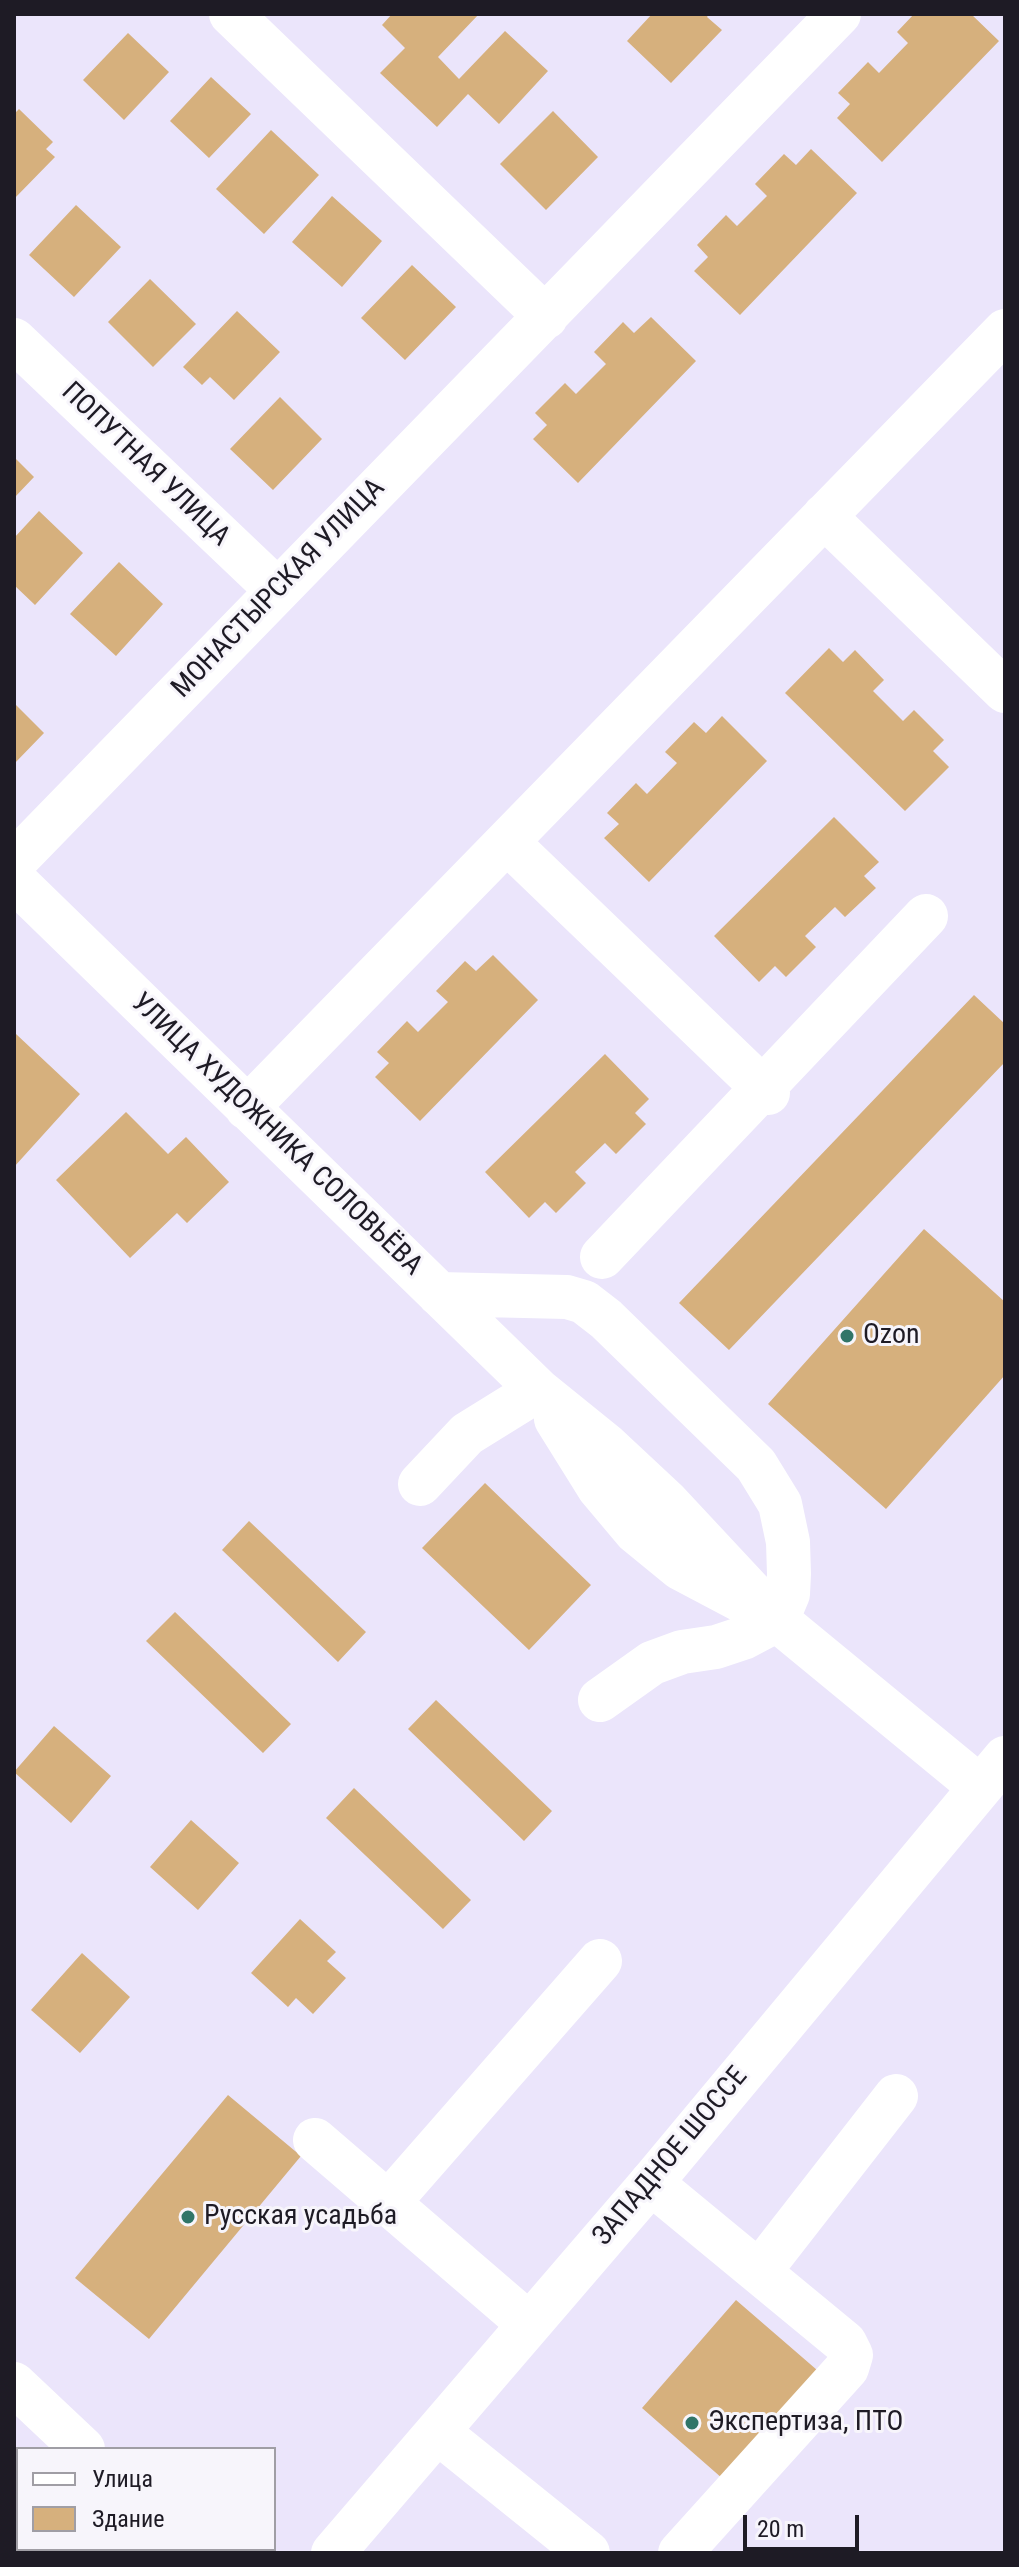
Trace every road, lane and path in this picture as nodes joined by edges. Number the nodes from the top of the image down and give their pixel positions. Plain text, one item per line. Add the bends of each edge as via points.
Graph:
1 (231, 14) edge
2 (821, 20) edge
3 (546, 317) junction
4 (1005, 331) edge
5 (14, 340) edge
6 (824, 516) junction
7 (277, 590) junction
8 (1005, 691) edge
9 (507, 842) junction
10 (14, 862) edge
11 (14, 880) edge
12 (926, 916) dead end
13 (766, 1090) junction
14 (247, 1108) junction
15 (602, 1257) dead end
16 (439, 1294) junction
17 (538, 1390) junction
18 (420, 1484) dead end
19 (777, 1620) junction
20 (600, 1700) dead end
21 (993, 1772) edge
22 (600, 1961) dead end
23 (896, 2096) dead end
24 (315, 2140) dead end
25 (651, 2183) junction
26 (388, 2203) junction
27 (759, 2272) junction
28 (529, 2324) junction
29 (14, 2384) edge
30 (439, 2433) junction
31 (81, 2447) edge
32 (333, 2553) edge
33 (588, 2553) edge
34 (680, 2553) edge

1 - 3 street
2 - 3 street, МОНАСТЫРСКАЯ УЛИЦА
3 - 7 street, МОНАСТЫРСКАЯ УЛИЦА
4 - 6 street
5 - 7 street, ПОПУТНАЯ УЛИЦА
6 - 8 street
6 - 9 street
7 - 10 street, МОНАСТЫРСКАЯ УЛИЦА
9 - 13 street
9 - 14 street
11 - 14 street, УЛИЦА ХУДОЖНИКА СОЛОВЬЁВА
12 - 13 street
13 - 15 street
14 - 16 street, УЛИЦА ХУДОЖНИКА СОЛОВЬЁВА
16 - 17 street, УЛИЦА ХУДОЖНИКА СОЛОВЬЁВА
16 - 19 street via 567,1297 584,1302 616,1329 756,1465 780,1504 789,1574 788,1594
17 - 18 street via 467,1434
17 - 19 street, УЛИЦА ХУДОЖНИКА СОЛОВЬЁВА via 599,1488 636,1532 680,1568
19 - 20 street via 743,1638 652,1663
19 - 21 street, УЛИЦА ХУДОЖНИКА СОЛОВЬЁВА
21 - 25 street, ЗАПАДНОЕ ШОССЕ
22 - 26 street
23 - 27 street
24 - 26 street
25 - 27 street
25 - 28 street, ЗАПАДНОЕ ШОССЕ
26 - 28 street
27 - 34 street via 845,2343 850,2362
28 - 30 street, ЗАПАДНОЕ ШОССЕ
29 - 31 street
30 - 32 street, ЗАПАДНОЕ ШОССЕ
30 - 33 street

